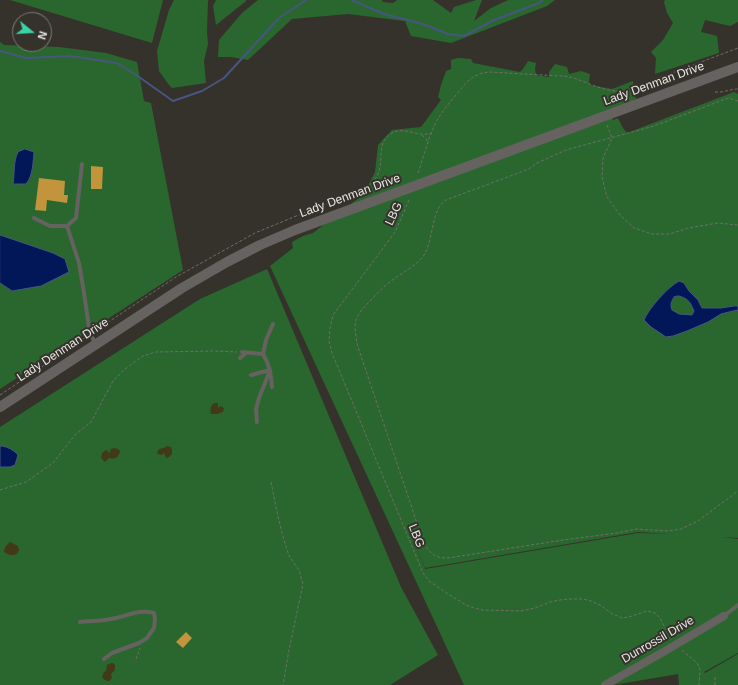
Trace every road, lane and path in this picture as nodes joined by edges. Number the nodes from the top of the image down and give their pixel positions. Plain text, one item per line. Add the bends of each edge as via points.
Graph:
1 (738, 48) edge
2 (738, 67) edge
3 (738, 89) edge
4 (715, 92) dead end
5 (738, 101) edge
6 (604, 117) junction
7 (421, 135) dead end
8 (612, 138) junction
9 (428, 144) junction
10 (82, 164) dead end
11 (418, 173) dead end
12 (409, 200) dead end
13 (34, 218) dead end
14 (738, 225) edge
15 (67, 226) junction
16 (273, 324) dead end
17 (96, 344) junction
18 (244, 352) junction
19 (263, 354) junction
20 (240, 358) dead end
21 (270, 370) junction
22 (251, 375) dead end
23 (272, 387) dead end
24 (0, 407) edge
25 (257, 422) dead end
26 (271, 482) dead end
27 (0, 490) edge
28 (738, 491) edge
29 (738, 606) edge
30 (724, 616) joint
31 (80, 622) dead end
32 (679, 642) junction
33 (139, 643) junction
34 (104, 659) dead end
35 (136, 659) dead end
36 (715, 676) dead end
37 (283, 685) edge
38 (605, 685) edge
39 (699, 685) edge
40 (714, 685) edge

1 - 9 path via 619,92 561,76 489,72 479,74 470,78 443,112
2 - 6 street, Lady Denman Drive
3 - 4 path
5 - 8 path via 729,98 654,126
6 - 8 path
6 - 17 street, Lady Denman Drive via 260,245 226,262
7 - 9 path
8 - 14 path via 603,158 602,177 607,196 620,215 634,228 652,234 670,234 718,223
8 - 28 path via 566,150 529,169 446,200 437,210 426,252 422,258 386,285 361,311 356,320 357,344 423,541 435,556 448,558 636,529 681,529 698,521
9 - 11 path
10 - 15 lane via 76,218
12 - 32 path, LBG via 395,232 333,315 329,341 423,573 429,581 448,594 466,605 482,610 528,610 550,602 583,599 600,605 622,618 647,611 655,613 666,630
13 - 15 lane via 50,226
15 - 17 lane via 78,262 90,334
16 - 19 lane
17 - 24 street, Lady Denman Drive
18 - 19 lane
18 - 20 lane
18 - 27 path via 156,352 143,356 113,381 91,422 76,434 53,463 26,482
19 - 21 lane
21 - 22 lane
21 - 23 lane
21 - 25 lane via 256,409
26 - 37 path via 283,537 303,584
29 - 30 lane, Dunrossil Drive
30 - 32 street, Dunrossil Drive
31 - 33 lane via 109,620 137,612 154,613 154,628 147,638
32 - 38 street, Dunrossil Drive
32 - 39 path, LBG via 682,650 698,664
33 - 34 lane via 112,653
33 - 35 path via 140,649
36 - 40 path

